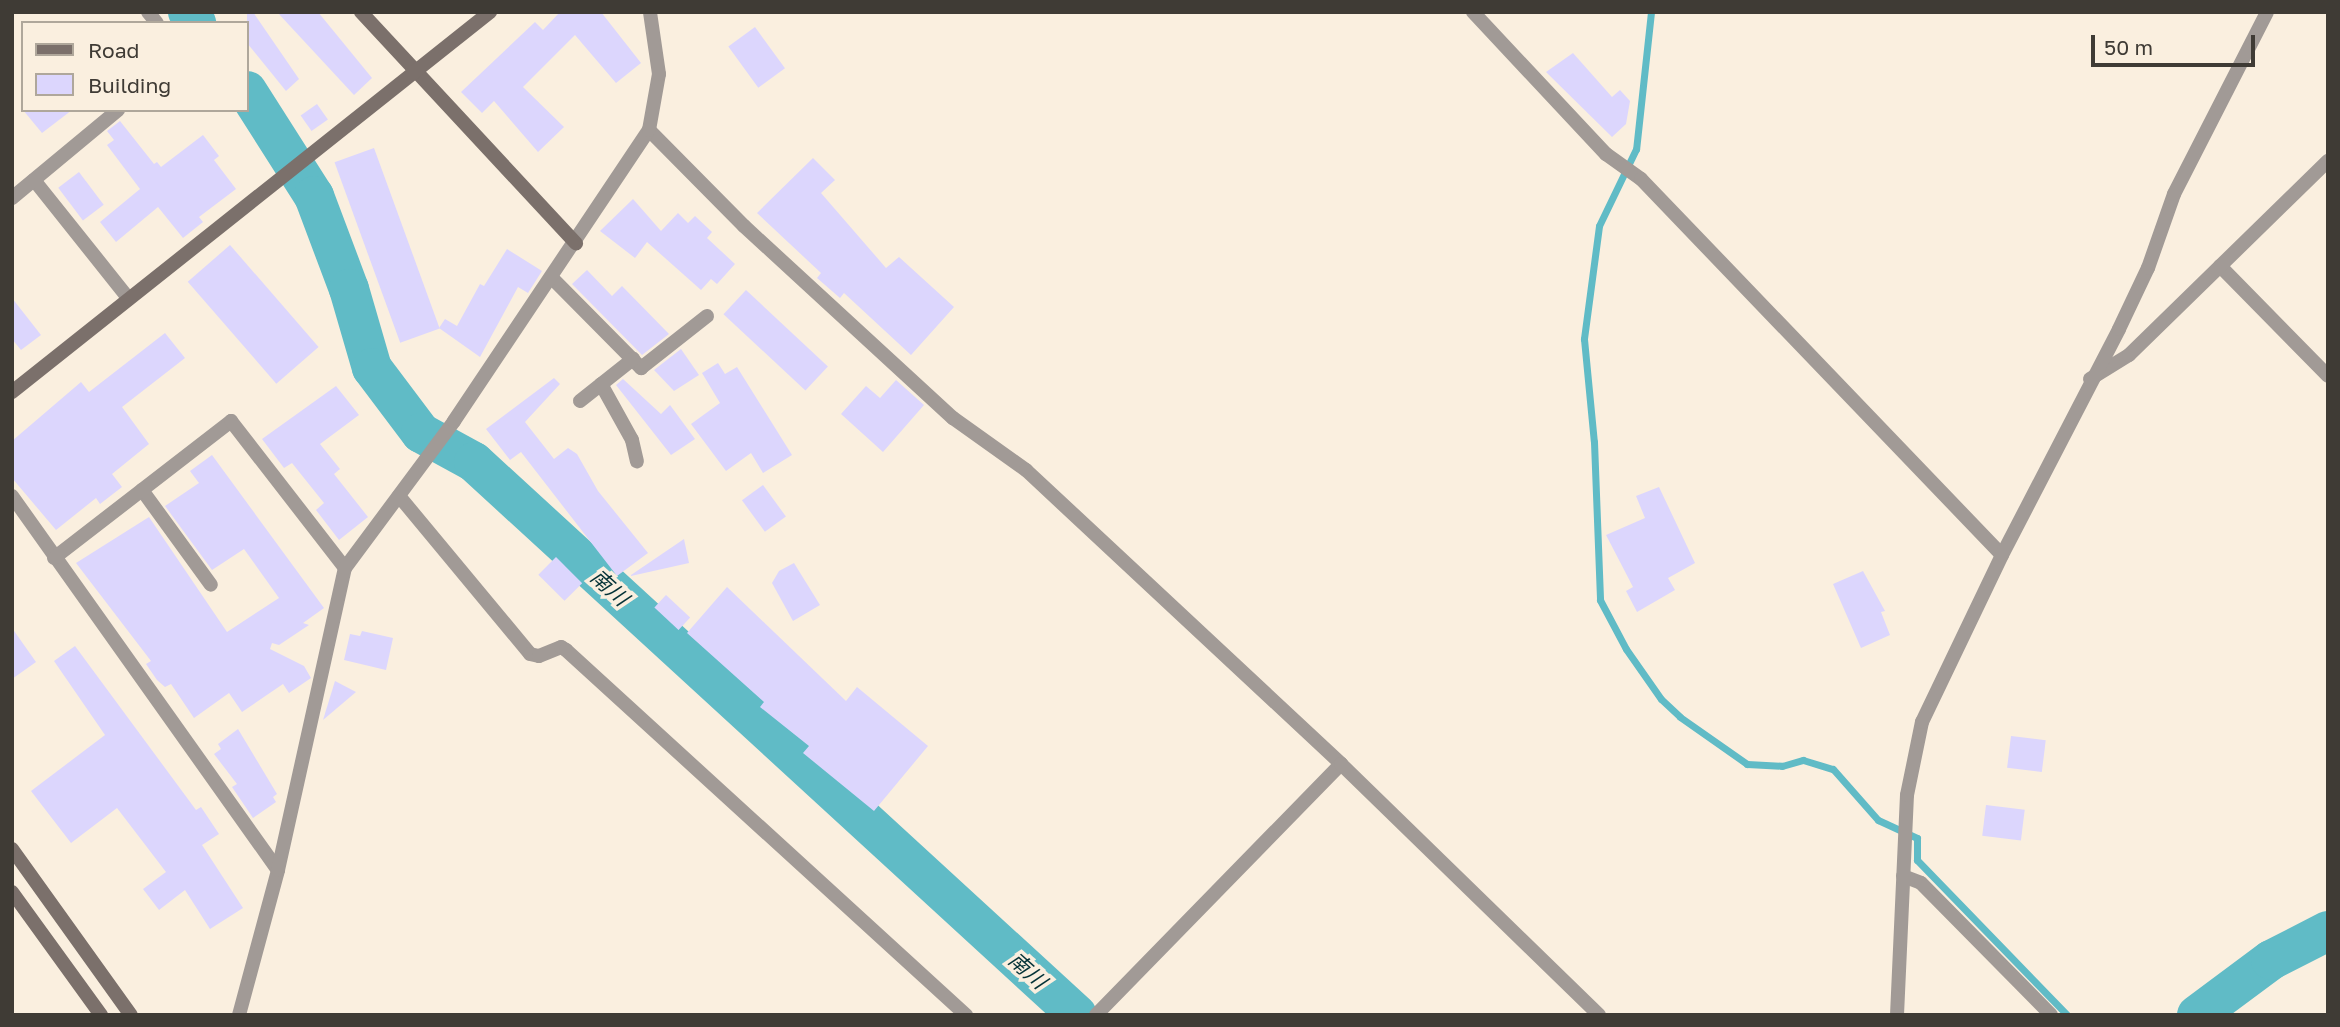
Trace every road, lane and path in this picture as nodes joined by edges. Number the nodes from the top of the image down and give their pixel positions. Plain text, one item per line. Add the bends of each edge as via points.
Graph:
1 (361, 12) edge
2 (490, 12) edge
3 (650, 12) edge
4 (1473, 12) edge
5 (2267, 12) edge
6 (416, 71) junction
7 (116, 112) edge
8 (649, 130) junction
9 (2328, 161) edge
10 (34, 180) junction
11 (12, 198) edge
12 (576, 243) junction
13 (2220, 266) junction
14 (552, 278) junction
15 (129, 299) junction
16 (708, 316) dead end
17 (633, 359) junction
18 (2328, 376) edge
19 (2090, 379) junction
20 (601, 384) junction
21 (12, 392) edge
22 (580, 401) dead end
23 (637, 461) dead end
24 (142, 490) junction
25 (12, 496) edge
26 (399, 496) junction
27 (2001, 555) junction
28 (54, 558) junction
29 (345, 568) junction
30 (211, 585) dead end
31 (1341, 764) junction
32 (12, 849) edge
33 (278, 870) junction
34 (1903, 876) junction
35 (12, 892) edge
36 (101, 1015) edge
37 (131, 1015) edge
38 (239, 1015) edge
39 (966, 1015) edge
40 (1096, 1015) edge
41 (1599, 1015) edge
42 (1897, 1015) edge
43 (2051, 1015) edge

1 - 6 street
2 - 6 street
3 - 8 street via 659,75
4 - 27 street via 1606,154 1641,180
5 - 19 street via 2174,194 2148,268
6 - 12 street
6 - 15 street
7 - 10 street
8 - 12 street
8 - 31 street via 744,226 953,418 1026,470
9 - 13 street
10 - 11 street
10 - 15 street
12 - 14 street
13 - 18 street
13 - 19 street via 2129,355
14 - 17 street
14 - 26 street
15 - 21 street
16 - 17 street via 641,368
17 - 20 street
19 - 27 street
20 - 22 street
20 - 23 street via 632,440
24 - 28 street
24 - 29 street via 231,421
24 - 30 street
25 - 28 street
26 - 29 street
26 - 39 street via 530,654 566,650
27 - 34 street via 1922,722 1908,785
28 - 33 street
29 - 33 street
31 - 40 street
31 - 41 street
32 - 37 street
33 - 38 street
34 - 42 street
34 - 43 street via 1921,883
35 - 36 street

